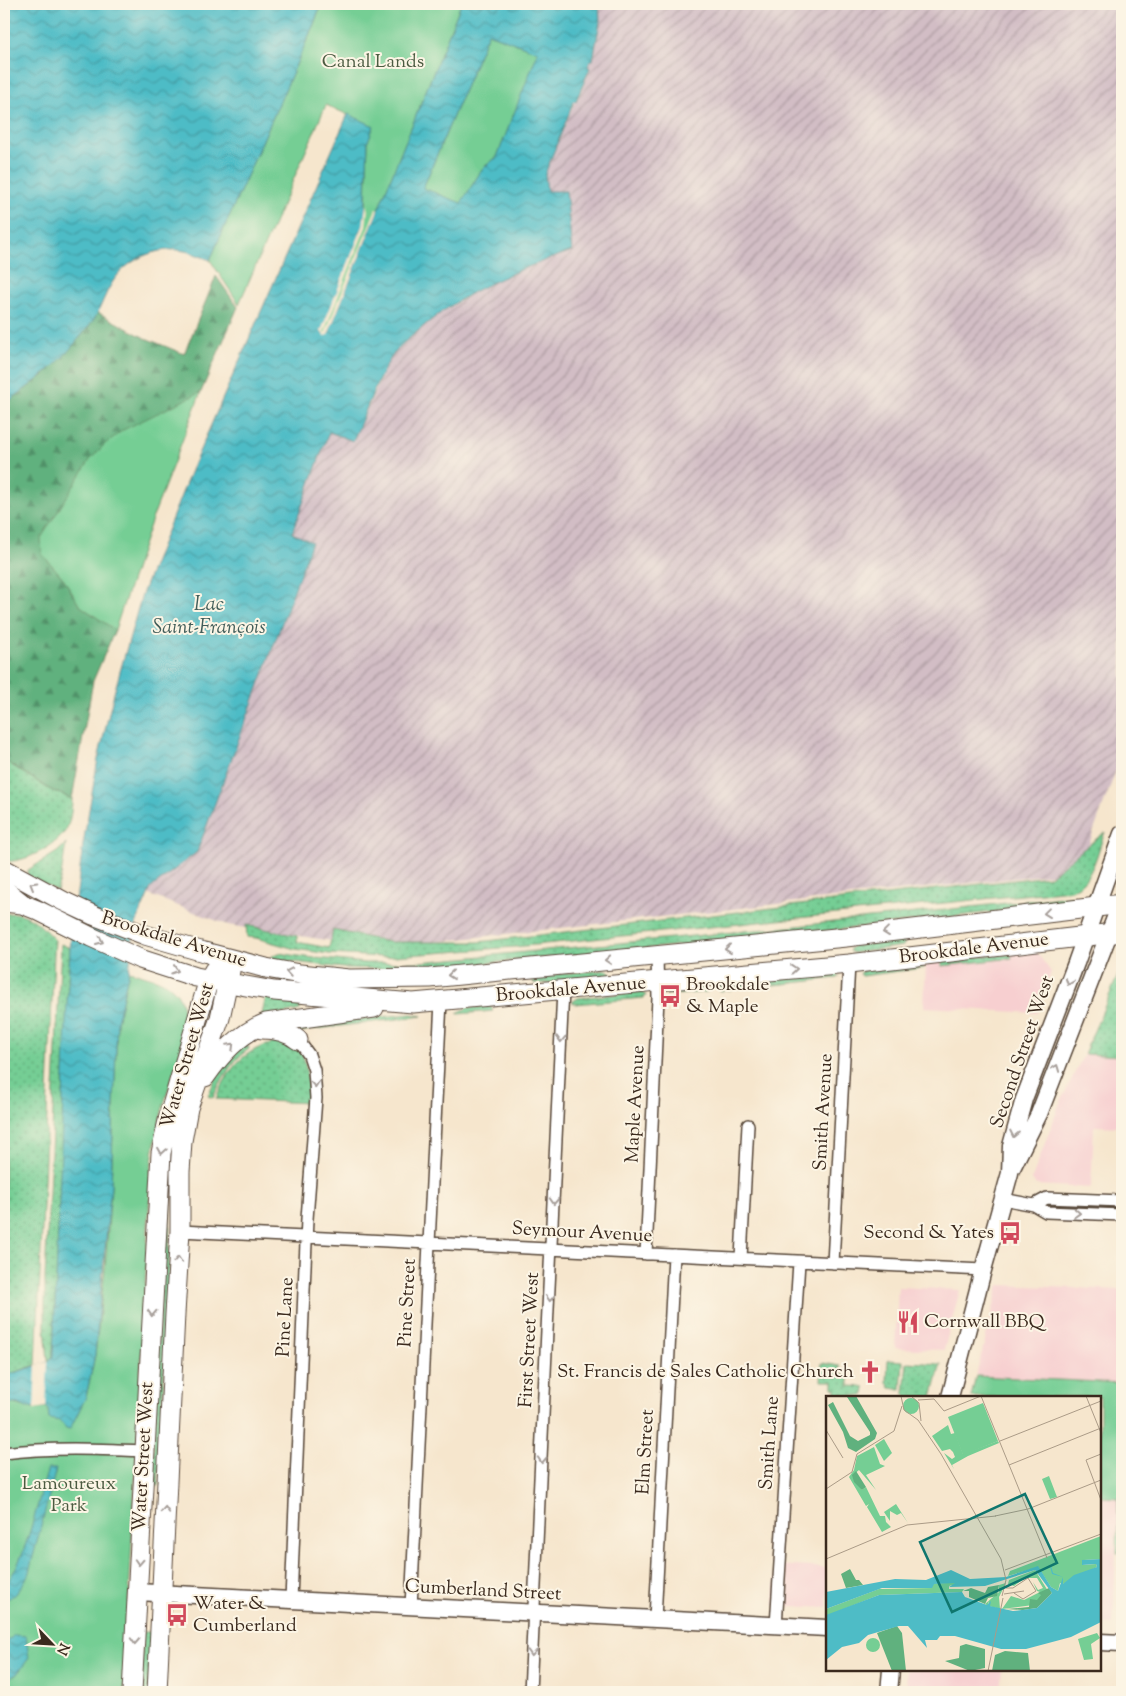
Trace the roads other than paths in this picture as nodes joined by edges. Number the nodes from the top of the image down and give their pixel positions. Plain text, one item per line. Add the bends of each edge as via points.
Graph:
1 (1122, 834) edge
2 (4, 869) edge
3 (4, 884) edge
4 (4, 902) edge
5 (1122, 903) edge
6 (1096, 907) junction
7 (37, 910) junction
8 (1116, 933) edge
9 (1086, 936) junction
10 (657, 956) junction
11 (227, 959) junction
12 (849, 964) junction
13 (209, 979) junction
14 (658, 982) junction
15 (228, 983) junction
16 (563, 990) junction
17 (440, 1001) junction
18 (412, 1003) junction
19 (253, 1029) junction
20 (298, 1040) joint
21 (191, 1099) junction
22 (748, 1125) dead end
23 (1010, 1173) junction
24 (1002, 1199) junction
25 (1122, 1201) edge
26 (1034, 1205) junction
27 (1121, 1215) edge
28 (180, 1231) junction
29 (307, 1238) junction
30 (428, 1243) junction
31 (552, 1249) junction
32 (646, 1254) junction
33 (674, 1256) junction
34 (741, 1258) junction
35 (798, 1262) junction
36 (833, 1263) junction
37 (983, 1270) junction
38 (950, 1396) edge
39 (144, 1451) junction
40 (4, 1452) edge
41 (137, 1592) junction
42 (162, 1593) junction
43 (290, 1600) junction
44 (410, 1607) junction
45 (534, 1614) junction
46 (654, 1620) junction
47 (776, 1626) junction
48 (826, 1628) edge
49 (1101, 1642) edge
50 (1122, 1643) edge
51 (891, 1671) edge
52 (132, 1692) edge
53 (157, 1692) edge
54 (530, 1692) edge
55 (889, 1692) edge

1 - 6 main road, Second Street West
11 -> 2 main road, Brookdale Avenue via 145,935 93,915
3 - 7 street
4 - 7 main road, Brookdale Avenue
5 - 6 main road, Brookdale Avenue
5 - 8 main road, Second Street West
6 - 9 main road, Second Street West
6 -> 10 main road, Brookdale Avenue
7 -> 13 main road, Brookdale Avenue via 140,959
8 - 9 main road, Brookdale Avenue
23 -> 8 main road, Second Street West via 1039,1114
9 - 12 main road, Brookdale Avenue
9 -> 23 main road, Second Street West via 1024,1099 1013,1138
10 -> 11 main road, Brookdale Avenue via 430,978 378,979 300,974
10 - 14 street, Maple Avenue
11 - 13 main road, Water Street West via 217,966
11 - 15 main road, Water Street West via 230,968
14 -> 12 main road, Brookdale Avenue
12 - 36 street, Smith Avenue
13 - 15 main road, Brookdale Avenue
13 -> 39 main road, Water Street West via 160,1153
14 - 16 main road, Brookdale Avenue
14 - 32 street, Maple Avenue
15 - 18 main road, Brookdale Avenue via 274,991
15 - 21 main road, Water Street West via 220,1018
16 - 17 main road, Brookdale Avenue
16 -> 31 street, First Street West
17 - 18 main road, Brookdale Avenue
17 - 30 street, Pine Street
18 - 19 main road via 280,1020
19 - 20 main road via 280,1031
21 -> 19 main road via 215,1062
20 -> 29 street, Pine Lane via 309,1055 314,1070 316,1098
21 - 28 main road, Water Street West via 182,1141
22 - 34 street
23 - 24 main road, Second Street West
24 - 26 street
24 - 37 main road, Second Street West
25 - 26 street via 1047,1198
25 - 27 street
26 -> 27 street via 1046,1212
28 - 29 street, Seymour Avenue
42 -> 28 main road, Water Street West
29 - 30 street, Seymour Avenue
29 - 43 street, Pine Lane
30 - 31 street, Seymour Avenue
30 - 44 street, Pine Street
31 - 32 street, Seymour Avenue
31 -> 45 street, First Street West
32 - 33 street, Seymour Avenue
33 - 34 street, Seymour Avenue
33 - 46 street, Elm Street
34 - 35 street, Seymour Avenue
35 - 36 street, Seymour Avenue
35 - 47 street, Smith Lane
36 - 37 street, Seymour Avenue
37 - 38 main road, Second Street West
39 - 40 street
39 -> 41 main road, Water Street West
41 - 42 main road, Cumberland Street
41 -> 52 main road, Water Street West
42 - 43 main road, Cumberland Street
42 - 53 main road, Water Street West
43 - 44 main road, Cumberland Street
44 - 45 main road, Cumberland Street
45 - 46 main road, Cumberland Street
45 -> 54 street, First Street West
46 - 47 main road, Cumberland Street
47 - 48 main road, Cumberland Street
49 - 50 main road
51 - 55 main road

